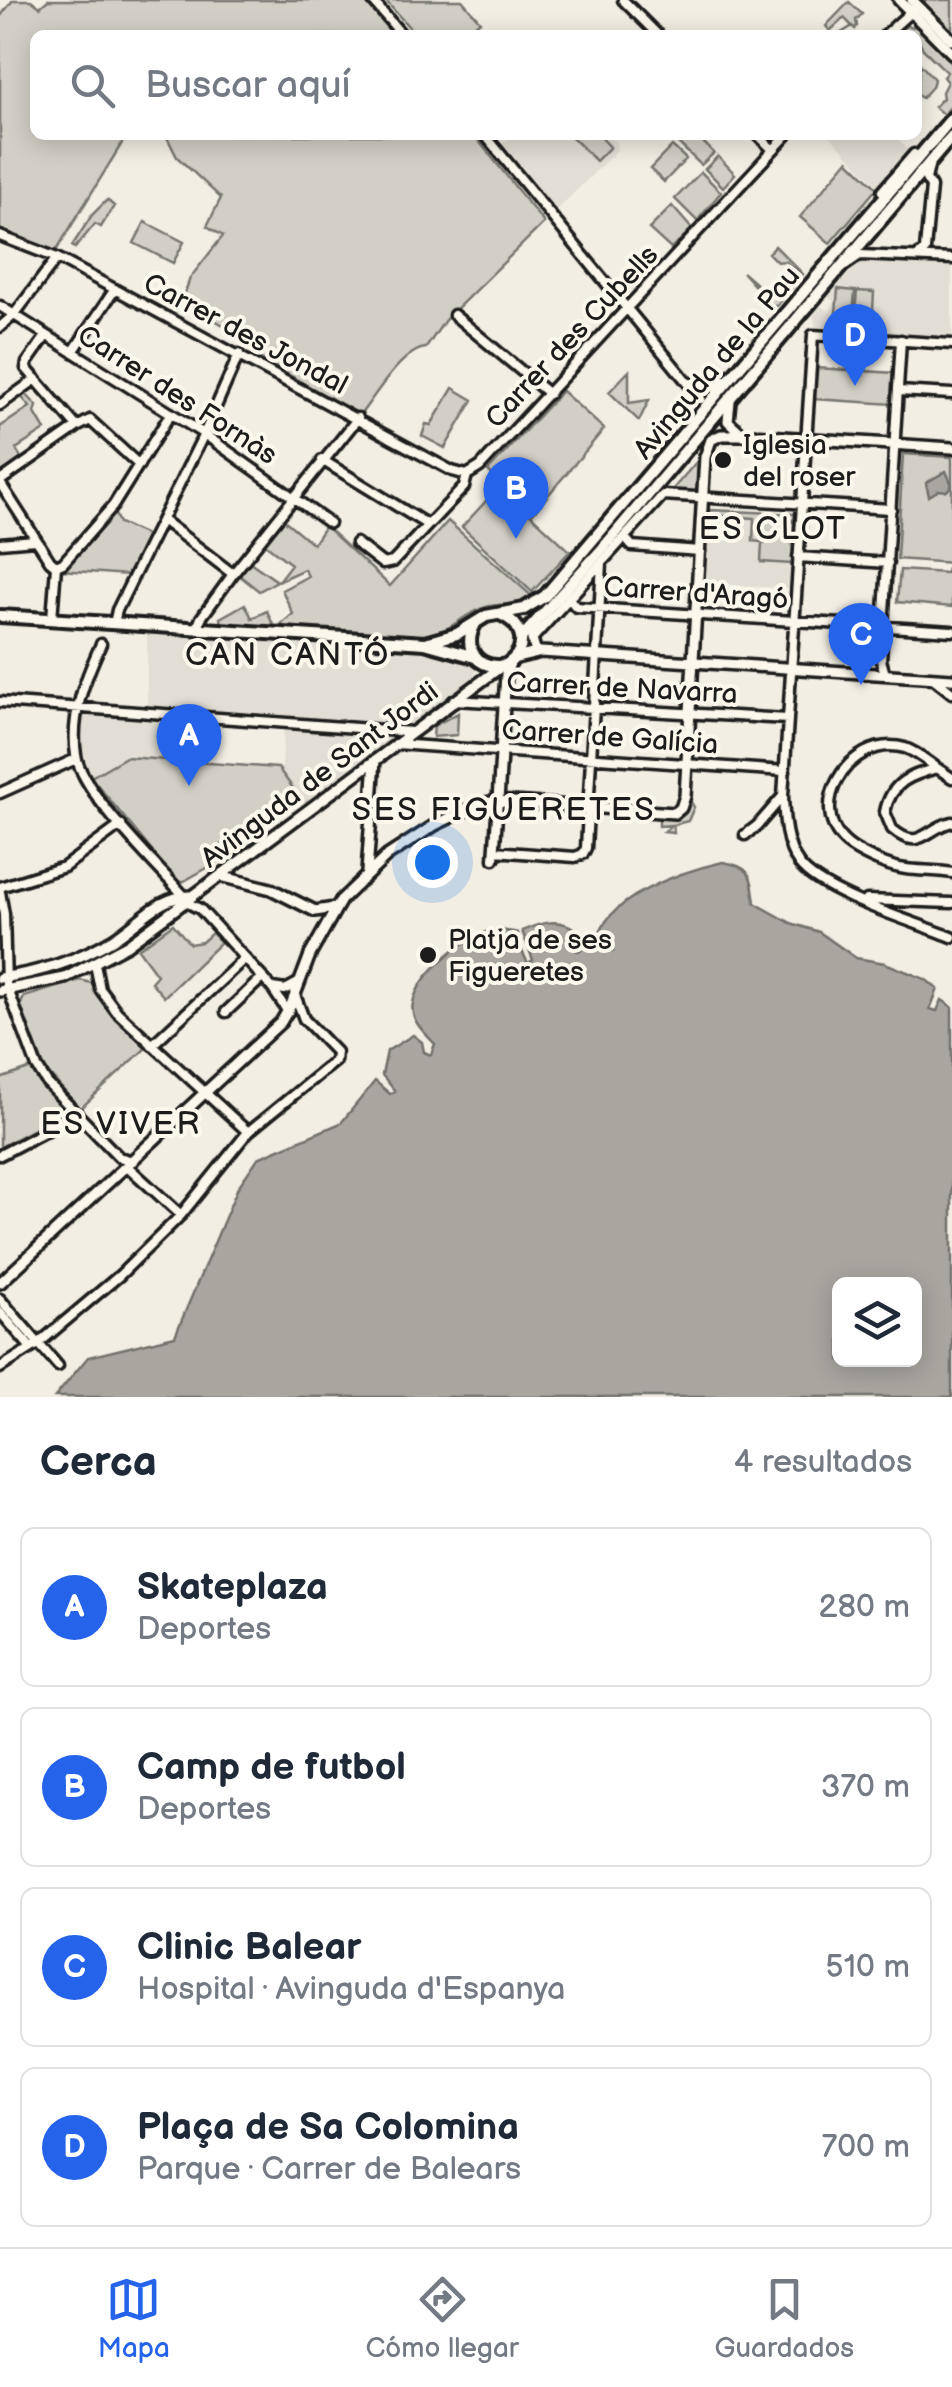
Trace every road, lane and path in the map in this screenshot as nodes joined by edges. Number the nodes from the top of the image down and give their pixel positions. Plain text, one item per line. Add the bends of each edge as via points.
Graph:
1 (372, 0) edge
2 (623, 0) edge
3 (899, 0) edge
4 (914, 6) edge
5 (398, 30) edge
6 (653, 30) edge
7 (890, 30) edge
8 (952, 40) edge
9 (952, 54) edge
10 (952, 118) edge
11 (952, 136) edge
12 (489, 140) edge
13 (763, 140) edge
14 (782, 140) edge
15 (773, 150) junction
16 (914, 154) dead end
17 (930, 161) junction
18 (882, 191) dead end
19 (0, 236) edge
20 (922, 253) junction
21 (57, 258) junction
22 (952, 259) edge
23 (840, 268) junction
24 (115, 289) junction
25 (0, 306) edge
26 (628, 308) junction
27 (14, 315) junction
28 (454, 315) dead end
29 (779, 323) junction
30 (0, 327) edge
31 (46, 336) junction
32 (901, 340) junction
33 (952, 344) edge
34 (73, 352) junction
35 (240, 354) junction
36 (36, 379) junction
37 (688, 381) junction
38 (898, 391) junction
39 (549, 394) junction
40 (952, 394) edge
41 (732, 395) junction
42 (702, 399) dead end
43 (0, 405) edge
44 (171, 413) junction
45 (358, 418) junction
46 (77, 427) junction
47 (204, 434) junction
48 (744, 434) junction
49 (805, 438) junction
50 (895, 444) junction
51 (952, 448) edge
52 (322, 460) junction
53 (138, 465) junction
54 (467, 475) junction
55 (0, 482) edge
56 (294, 496) junction
57 (703, 498) junction
58 (801, 504) junction
59 (891, 509) junction
60 (162, 520) junction
61 (329, 524) dead end
62 (428, 525) junction
63 (624, 538) junction
64 (36, 540) junction
65 (0, 543) edge
66 (356, 544) dead end
67 (700, 551) junction
68 (798, 557) junction
69 (602, 562) junction
70 (888, 563) junction
71 (56, 566) junction
72 (233, 574) junction
73 (566, 595) junction
74 (529, 606) junction
75 (600, 608) junction
76 (1, 614) edge
77 (499, 614) junction
78 (696, 616) junction
79 (52, 619) junction
80 (794, 622) junction
81 (475, 623) junction
82 (114, 624) junction
83 (884, 626) junction
84 (196, 628) junction
85 (952, 631) edge
86 (450, 637) junction
87 (425, 643) junction
88 (530, 643) junction
89 (101, 644) dead end
90 (597, 656) junction
91 (476, 658) junction
92 (509, 662) junction
93 (694, 662) junction
94 (791, 668) junction
95 (885, 674) junction
96 (933, 678) junction
97 (952, 679) edge
98 (471, 687) junction
99 (952, 693) edge
100 (454, 700) junction
101 (0, 702) edge
102 (504, 702) junction
103 (594, 707) junction
104 (78, 708) junction
105 (691, 713) junction
106 (788, 719) junction
107 (423, 724) junction
108 (412, 732) junction
109 (396, 744) junction
110 (432, 747) junction
111 (500, 751) junction
112 (591, 758) junction
113 (76, 759) junction
114 (375, 760) junction
115 (687, 764) junction
116 (938, 768) junction
117 (785, 770) junction
118 (359, 772) junction
119 (952, 778) edge
120 (373, 782) junction
121 (0, 792) edge
122 (783, 796) junction
123 (498, 801) junction
124 (588, 808) junction
125 (952, 822) edge
126 (120, 825) junction
127 (744, 835) dead end
128 (370, 849) junction
129 (386, 856) junction
130 (242, 860) junction
131 (367, 872) junction
132 (952, 873) edge
133 (220, 876) junction
134 (245, 880) junction
135 (0, 889) edge
136 (189, 898) junction
137 (862, 901) junction
138 (952, 903) edge
139 (336, 908) junction
140 (200, 909) junction
141 (310, 909) junction
142 (322, 933) junction
143 (952, 937) edge
144 (244, 958) junction
145 (95, 964) junction
146 (3, 978) edge
147 (262, 978) junction
148 (272, 988) junction
149 (297, 989) junction
150 (4, 991) edge
151 (226, 1012) dead end
152 (286, 1015) junction
153 (304, 1019) junction
154 (152, 1045) junction
155 (206, 1093) junction
156 (78, 1114) junction
157 (248, 1132) junction
158 (0, 1155) edge
159 (119, 1157) junction
160 (127, 1167) junction
161 (181, 1215) junction
162 (0, 1283) edge
163 (0, 1299) edge
164 (0, 1312) edge
165 (35, 1346) junction
166 (58, 1366) dead end
167 (0, 1368) edge

1 - 5 street
2 - 6 street
3 - 4 street
4 - 7 street
4 - 8 street
4 - 9 street
10 - 29 main road, Avinguda de la Pau
11 - 17 main road, Avinguda de la Pau
12 - 26 street
13 - 15 street
14 - 15 street, Carrer des Cubells
15 - 26 street, Carrer des Cubells
16 - 18 street
17 - 20 street
17 - 23 main road, Avinguda de la Pau
19 - 21 street, Carrer des Jondal
20 - 22 street
20 - 23 street via 860,255
21 - 24 street, Carrer des Jondal
21 - 27 street
23 - 41 main road, Avinguda de la Pau
24 - 34 street
24 - 35 street, Carrer des Jondal
25 - 27 street, Carrer des Fornàs
26 - 37 street
26 - 39 street, Carrer des Cubells
27 - 30 street
27 - 31 street, Carrer des Fornàs
28 - 39 street
29 - 37 street via 720,384
29 - 74 main road, Avinguda de la Pau via 553,588
31 - 34 street, Carrer des Fornàs
31 - 36 street via 26,363
32 - 33 street
32 - 38 street
32 - 49 street via 812,335
34 - 44 street, Carrer des Fornàs
35 - 45 street, Carrer des Jondal
35 - 47 street
36 - 43 street
36 - 46 street
37 - 42 street
38 - 40 street
38 - 50 street
39 - 54 street, Carrer des Cubells
41 - 48 street via 728,420
41 - 73 main road, Avinguda de la Pau
44 - 47 street, Carrer des Fornàs
44 - 53 street
45 - 52 street
45 - 54 street, Carrer des Jondal
46 - 53 street via 90,420
46 - 55 street
47 - 56 street, Carrer des Fornàs
47 - 60 street
48 - 49 street
48 - 57 street via 721,436 706,448
49 - 50 street
49 - 58 street
50 - 51 street
50 - 59 street
52 - 56 street
52 - 62 street
53 - 71 street via 113,506
54 - 62 street, Carrer des Cubells via 464,487
55 - 64 street
56 - 61 street, Carrer des Fornàs
56 - 72 street
57 - 58 street
57 - 63 street, Avinguda de la Pau via 663,495
57 - 67 street
58 - 59 street
58 - 68 street
59 - 70 street
60 - 72 street
60 - 82 street
62 - 66 street, Carrer des Cubells via 389,565
63 - 67 street via 632,546
63 - 69 street, Avinguda de la Pau
64 - 65 street
64 - 71 street
67 - 78 street
68 - 70 street
68 - 80 street
69 - 73 street, Avinguda de la Pau
69 - 75 street
70 - 83 street
71 - 79 street
72 - 84 street
73 - 75 street, Carrer d'Aragó via 576,607
73 - 88 street, Avinguda de la Pau
73 - 88 main road, Avinguda de la Pau via 536,621
74 - 77 main road, Avinguda de la Pau
74 - 86 main road via 485,611
75 - 78 street, Carrer d'Aragó
75 - 90 street
76 - 79 main road
77 - 81 main road, Avinguda de la Pau
77 - 88 main road
78 - 80 street, Carrer d'Aragó
78 - 93 street
79 - 82 main road
80 - 83 street, Carrer d'Aragó
80 - 94 street
81 - 86 main road, Avinguda de la Pau
81 - 91 main road via 469,636
82 - 84 main road
83 - 85 street, Carrer d'Aragó
83 - 95 street
84 - 87 main road
86 - 87 main road
87 - 91 main road
88 - 90 street
88 - 92 main road
88 - 92 street
89 - 104 street
90 - 93 street
90 - 103 street
91 - 92 main road via 488,666
91 - 98 street, Avinguda de Sant Jordi via 479,673
92 - 98 street, Avinguda de Sant Jordi
92 - 102 street
93 - 94 street
93 - 105 street
94 - 95 street
94 - 106 street
95 - 96 street
96 - 97 street
96 - 99 street
98 - 100 street, Avinguda de Sant Jordi
100 - 102 street, Carrer de Navarra
100 - 107 street, Avinguda de Sant Jordi
101 - 104 street
102 - 103 street, Carrer de Navarra
102 - 111 street
103 - 105 street, Carrer de Navarra
103 - 112 street
104 - 108 street
104 - 113 street
105 - 106 street, Carrer de Navarra
105 - 115 street
106 - 117 street
107 - 108 street, Avinguda de Sant Jordi
107 - 110 street via 422,736
108 - 109 street, Avinguda de Sant Jordi
109 - 110 street, Carrer de Galícia
109 - 114 street, Avinguda de Sant Jordi
110 - 111 street, Carrer de Galícia
111 - 112 street, Carrer de Galícia
111 - 123 street
112 - 115 street, Carrer de Galícia
112 - 124 street
113 - 121 street
113 - 126 street
114 - 118 street, Avinguda de Sant Jordi
114 - 120 street
115 - 117 street, Carrer de Galícia
115 - 124 street via 675,813
116 - 119 street
116 - 125 street via 901,782 885,806 886,817 896,834 909,839
116 - 132 street via 902,747 877,749 842,771 828,807 834,828 858,851 901,868
117 - 122 street
118 - 120 street
118 - 130 street, Avinguda de Sant Jordi
120 - 128 street
122 - 127 street
122 - 137 street via 799,864 822,884
123 - 124 street
123 - 124 street via 494,855 583,854
123 - 129 street via 453,816
126 - 135 street via 64,867
126 - 136 street
128 - 129 street
128 - 131 street
129 - 131 street
130 - 133 street, Avinguda de Sant Jordi
130 - 134 street
131 - 139 street
133 - 134 street
133 - 136 street, Avinguda de Sant Jordi
134 - 141 street
135 - 146 street
136 - 140 street
136 - 140 street
136 - 145 street, Avinguda de Sant Jordi
136 - 146 street, Avinguda de Sant Jordi via 168,899 113,940 72,960
137 - 138 street
137 - 143 street
139 - 141 street
139 - 142 street
140 - 144 street
141 - 142 street
142 - 149 street
144 - 147 street
144 - 154 street
145 - 150 street, Avinguda de Sant Jordi
145 - 154 street via 108,1001
146 - 150 street
147 - 148 street
147 - 151 street
148 - 149 street
148 - 152 street
149 - 152 street
149 - 153 street
150 - 156 street via 37,1067
152 - 153 street
152 - 155 street
153 - 157 street via 337,1056
154 - 155 street
155 - 157 street
155 - 160 street
156 - 158 street
156 - 159 street
157 - 161 street
159 - 160 street
159 - 160 street
160 - 161 street
160 - 162 street
161 - 165 street
163 - 165 street
164 - 165 street
165 - 166 street
165 - 167 street

